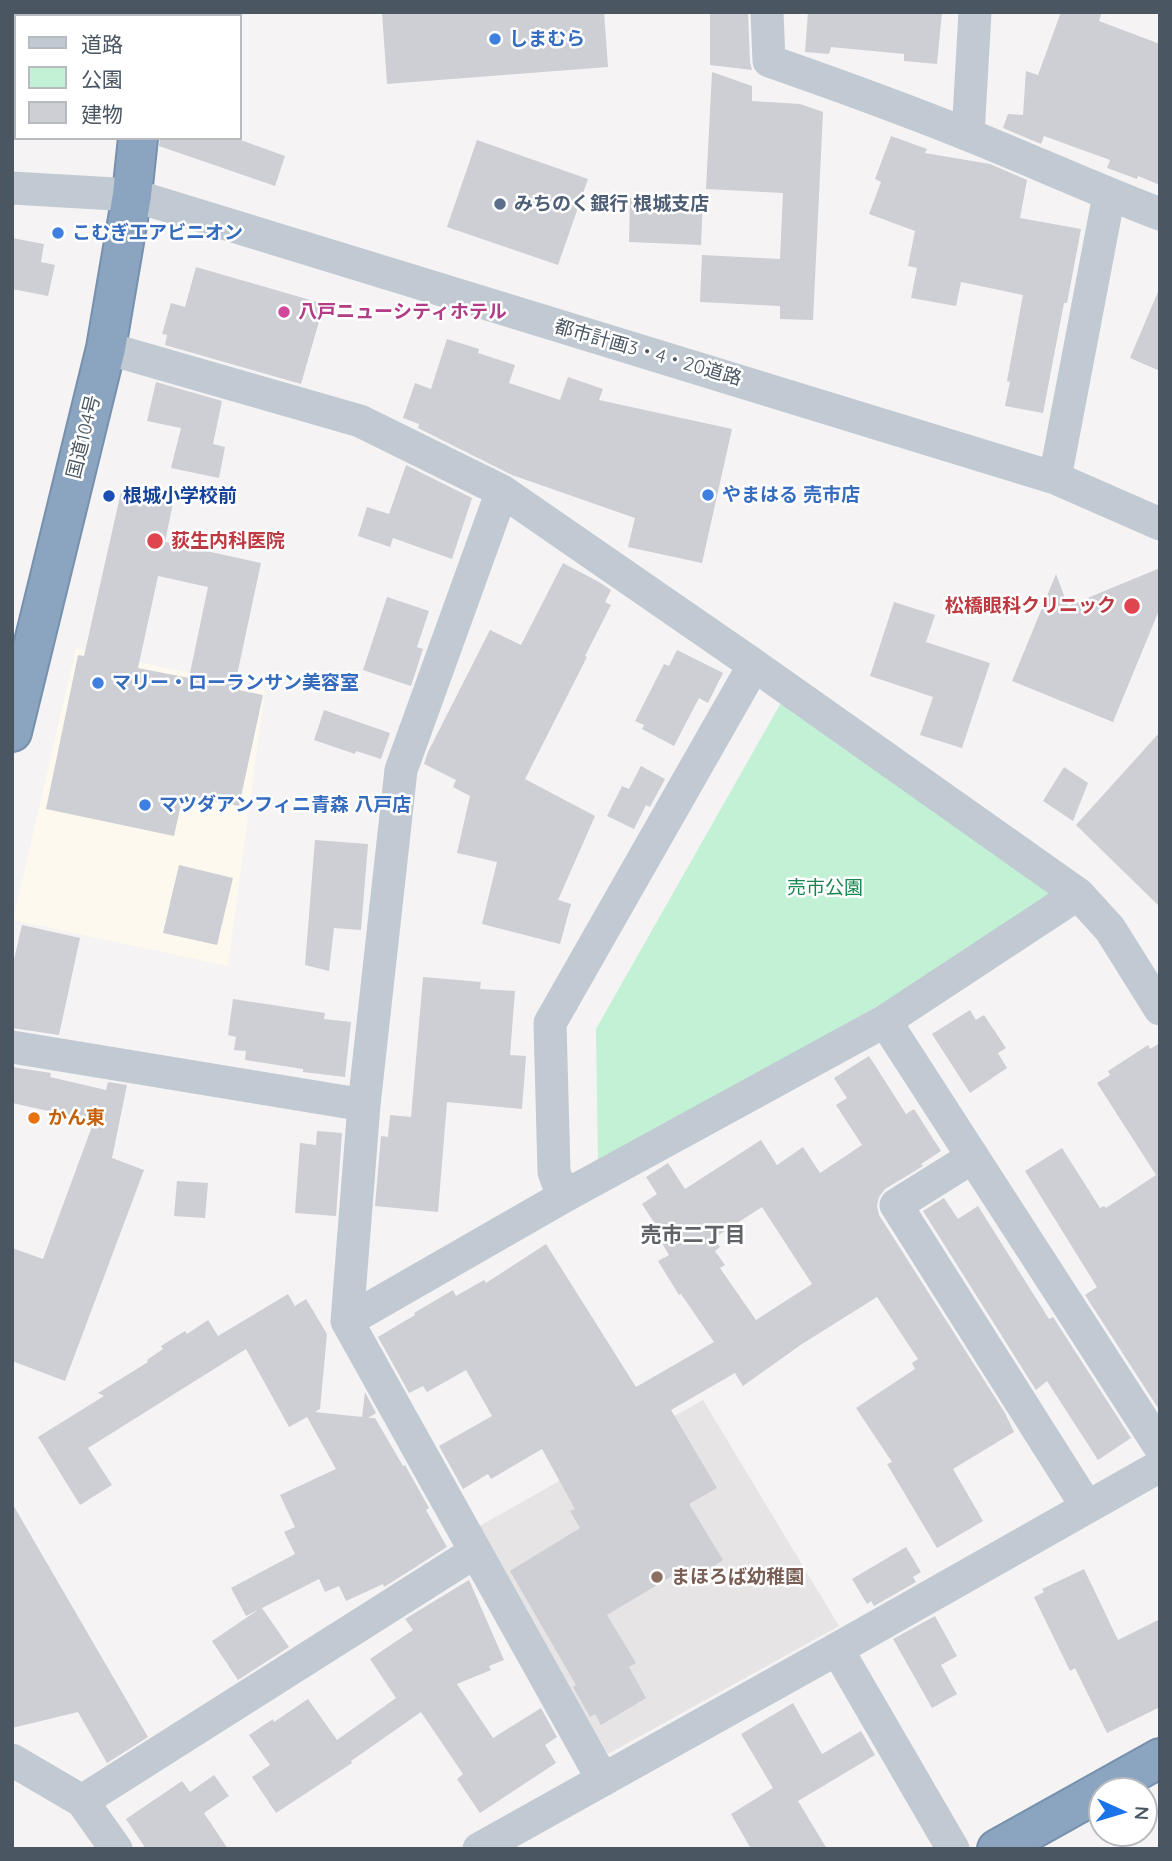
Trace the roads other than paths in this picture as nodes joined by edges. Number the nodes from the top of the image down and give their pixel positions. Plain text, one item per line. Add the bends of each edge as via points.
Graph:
1 (767, 12) edge
2 (975, 12) edge
3 (968, 135) junction
4 (138, 140) edge
5 (12, 188) edge
6 (132, 195) junction
7 (1109, 195) junction
8 (1160, 215) edge
9 (106, 348) junction
10 (1055, 478) junction
11 (502, 491) junction
12 (1160, 524) edge
13 (754, 665) junction
14 (12, 732) edge
15 (1078, 894) junction
16 (1160, 1009) edge
17 (885, 1021) junction
18 (12, 1047) edge
19 (364, 1105) junction
20 (973, 1157) junction
21 (563, 1196) junction
22 (347, 1321) junction
23 (1160, 1447) edge
24 (1160, 1466) edge
25 (1087, 1507) junction
26 (475, 1552) junction
27 (837, 1649) junction
28 (1160, 1758) edge
29 (12, 1760) edge
30 (603, 1780) junction
31 (82, 1801) junction
32 (116, 1849) edge
33 (479, 1849) edge
34 (953, 1849) edge
35 (997, 1849) edge

1 - 3 street via 769,61
2 - 3 street
3 - 7 street
4 - 6 highway, 国道104号
5 - 6 street, 都市計画3・4・20道路
6 - 9 highway, 国道104号
6 - 10 street, 都市計画3・4・20道路
7 - 8 street
7 - 10 street
9 - 11 street via 360,421
9 - 14 highway, 国道104号
10 - 12 street, 都市計画3・4・20道路
11 - 13 street
11 - 19 street via 401,770
13 - 15 street
13 - 21 street via 550,1023 554,1172
15 - 16 street via 1110,929
15 - 17 street
17 - 20 street
17 - 21 street
18 - 19 street
19 - 22 street
20 - 23 street
20 - 25 street via 896,1205
21 - 22 street
22 - 26 street
24 - 25 street
25 - 27 street
26 - 30 street
26 - 31 street
27 - 30 street
27 - 34 street
28 - 35 highway
29 - 31 street
30 - 33 street
31 - 32 street

